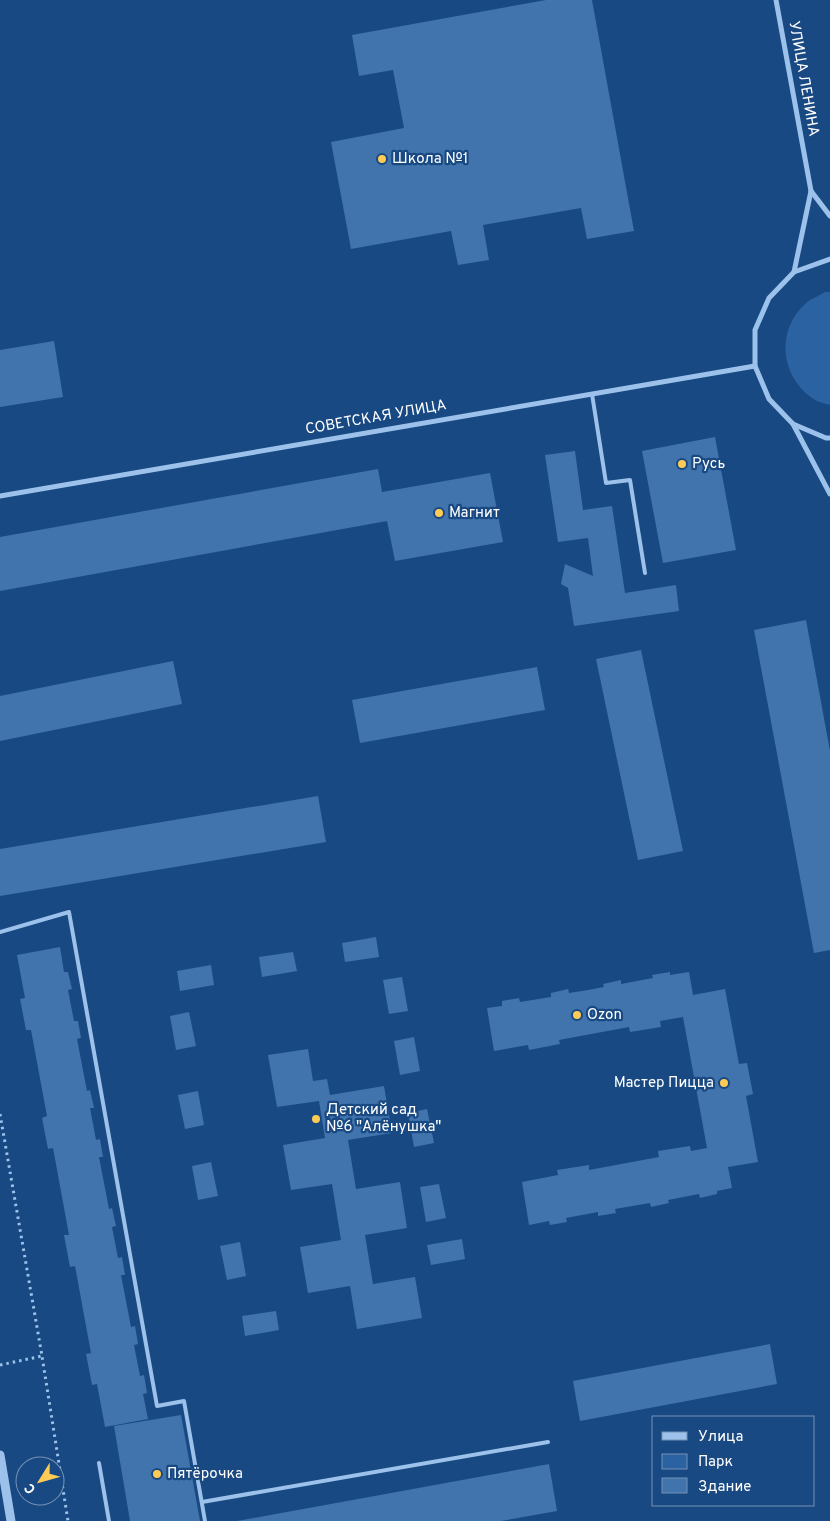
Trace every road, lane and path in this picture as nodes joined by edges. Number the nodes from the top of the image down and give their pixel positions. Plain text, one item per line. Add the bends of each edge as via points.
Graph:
1 (776, 0) edge
2 (811, 191) junction
3 (830, 216) edge
4 (830, 259) edge
5 (794, 272) junction
6 (756, 366) junction
7 (592, 394) junction
8 (793, 424) junction
9 (830, 438) edge
10 (830, 494) edge
11 (0, 496) edge
12 (645, 572) dead end
13 (0, 932) edge
14 (0, 1114) edge
15 (42, 1356) junction
16 (0, 1365) edge
17 (548, 1442) dead end
18 (0, 1455) edge
19 (98, 1463) dead end
20 (202, 1502) junction
21 (12, 1521) edge
22 (68, 1521) edge
23 (109, 1521) edge
24 (204, 1521) edge

1 - 2 street, УЛИЦА ЛЕНИНА
2 - 3 street
2 - 5 street
4 - 5 street
5 - 6 street via 769,298 755,330
6 - 7 street, СОВЕТСКАЯ УЛИЦА
6 - 8 street via 769,398
7 - 11 street, СОВЕТСКАЯ УЛИЦА
7 - 12 lane via 606,483 630,480
8 - 9 street
8 - 10 street
13 - 20 lane via 69,912 157,1406 184,1401
14 - 15 path
15 - 16 path
15 - 22 path
17 - 20 lane
18 - 21 street
19 - 23 lane
20 - 24 lane

